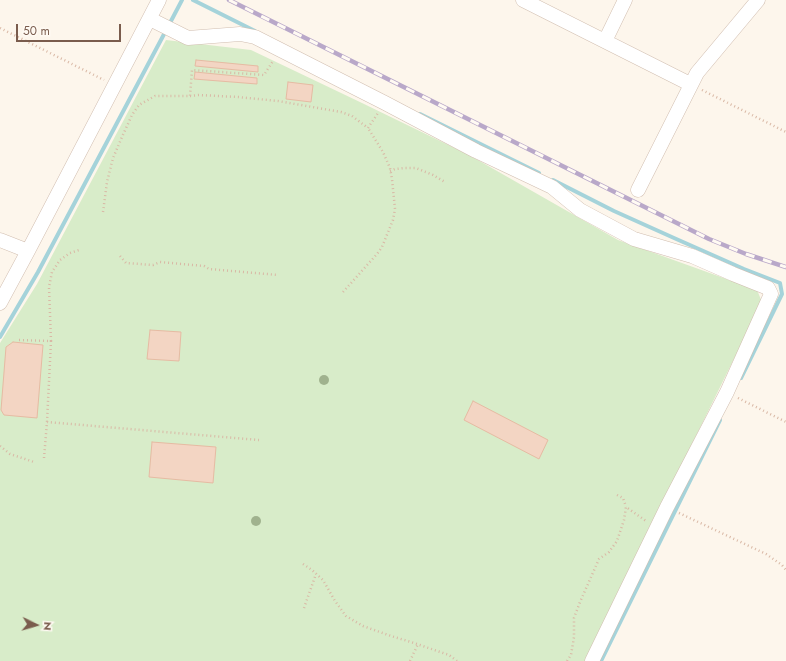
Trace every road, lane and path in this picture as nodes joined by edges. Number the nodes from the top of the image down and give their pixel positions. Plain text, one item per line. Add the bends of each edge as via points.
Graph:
1 (159, 0) edge
2 (523, 0) edge
3 (625, 0) edge
4 (758, 0) edge
5 (150, 18) junction
6 (0, 28) edge
7 (605, 41) junction
8 (279, 50) junction
9 (690, 84) junction
10 (115, 86) junction
11 (190, 96) junction
12 (385, 103) junction
13 (368, 128) junction
14 (786, 132) edge
15 (390, 171) junction
16 (445, 182) dead end
17 (638, 190) dead end
18 (103, 212) dead end
19 (0, 240) edge
20 (79, 250) dead end
21 (28, 252) junction
22 (120, 256) dead end
23 (278, 275) dead end
24 (343, 292) dead end
25 (0, 303) edge
26 (19, 340) dead end
27 (50, 341) junction
28 (727, 392) junction
29 (47, 422) junction
30 (786, 422) edge
31 (259, 440) dead end
32 (0, 446) edge
33 (44, 458) dead end
34 (34, 462) dead end
35 (617, 495) dead end
36 (667, 507) junction
37 (626, 508) junction
38 (657, 528) junction
39 (303, 564) dead end
40 (786, 564) edge
41 (782, 566) junction
42 (786, 570) edge
43 (316, 574) junction
44 (304, 608) dead end
45 (418, 644) junction
46 (410, 661) edge
47 (457, 661) edge
48 (568, 661) edge
49 (592, 661) edge

1 - 5 street
2 - 7 street
3 - 7 street
4 - 9 street
5 - 8 street via 188,38 240,34 256,37
5 - 10 street
6 - 10 path
7 - 9 street
8 - 11 path via 264,75 192,70
8 - 12 street
9 - 14 path
9 - 17 street
10 - 21 street
11 - 13 path via 278,101 341,112 352,116
11 - 18 path via 155,96 139,105 113,158
12 - 13 path
12 - 28 street via 552,187 580,210 634,239 692,256 768,288 771,294
13 - 15 path via 383,152
15 - 16 path via 416,168
15 - 24 path via 393,220 382,246
19 - 21 street
20 - 27 path via 60,260 52,272 49,287
21 - 25 street
22 - 23 path via 126,263 153,265 160,262
26 - 27 path
27 - 29 path
28 - 30 path
28 - 36 street
29 - 31 path
29 - 33 path
32 - 34 path via 10,454
35 - 37 path via 624,498
36 - 38 street
36 - 41 path via 766,554
37 - 38 path
37 - 48 path via 617,541 609,552 598,559 580,602 574,618 574,637
38 - 49 street
39 - 43 path
40 - 41 path
41 - 42 path
43 - 44 path
43 - 45 path via 324,580 346,616 363,626
45 - 46 path
45 - 47 path via 449,655

